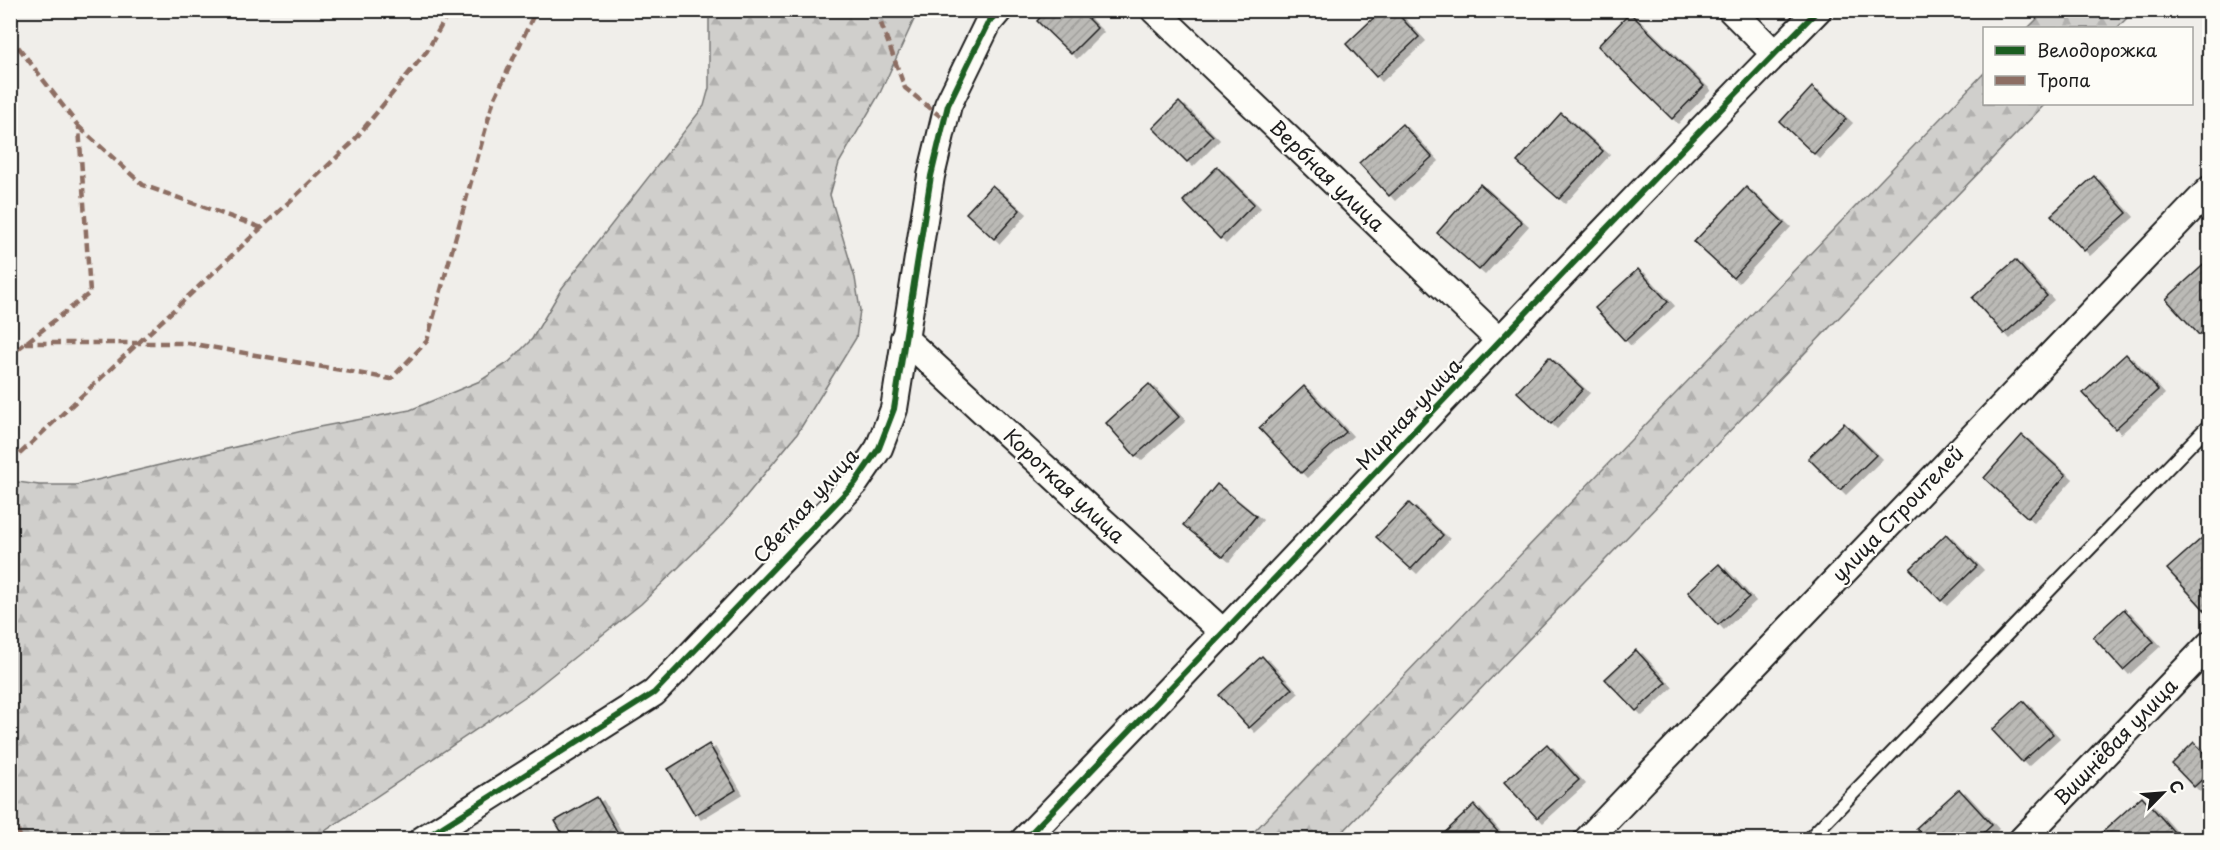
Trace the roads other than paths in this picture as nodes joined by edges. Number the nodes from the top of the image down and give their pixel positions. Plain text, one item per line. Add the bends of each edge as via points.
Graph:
1 (999, 10) edge
2 (1154, 10) edge
3 (1731, 10) edge
4 (1818, 10) edge
5 (1774, 54) junction
6 (2210, 189) edge
7 (904, 338) junction
8 (1500, 341) junction
9 (2210, 424) edge
10 (1225, 634) junction
11 (2210, 644) edge
12 (422, 840) edge
13 (1024, 840) edge
14 (1587, 840) edge
15 (1808, 840) edge
16 (2022, 840) edge

1 - 7 street, Светлая улица via 988,23 948,105 931,176
2 - 8 street, Вербная улица
3 - 5 street
4 - 5 street, Мирная улица
5 - 8 street, Мирная улица
6 - 14 street, улица Строителей
7 - 10 street, Короткая улица
7 - 12 street, Светлая улица via 894,409 879,448 855,483 654,693
8 - 10 street, Мирная улица
9 - 15 lane
10 - 13 street, Мирная улица
11 - 16 street, Вишнёвая улица

